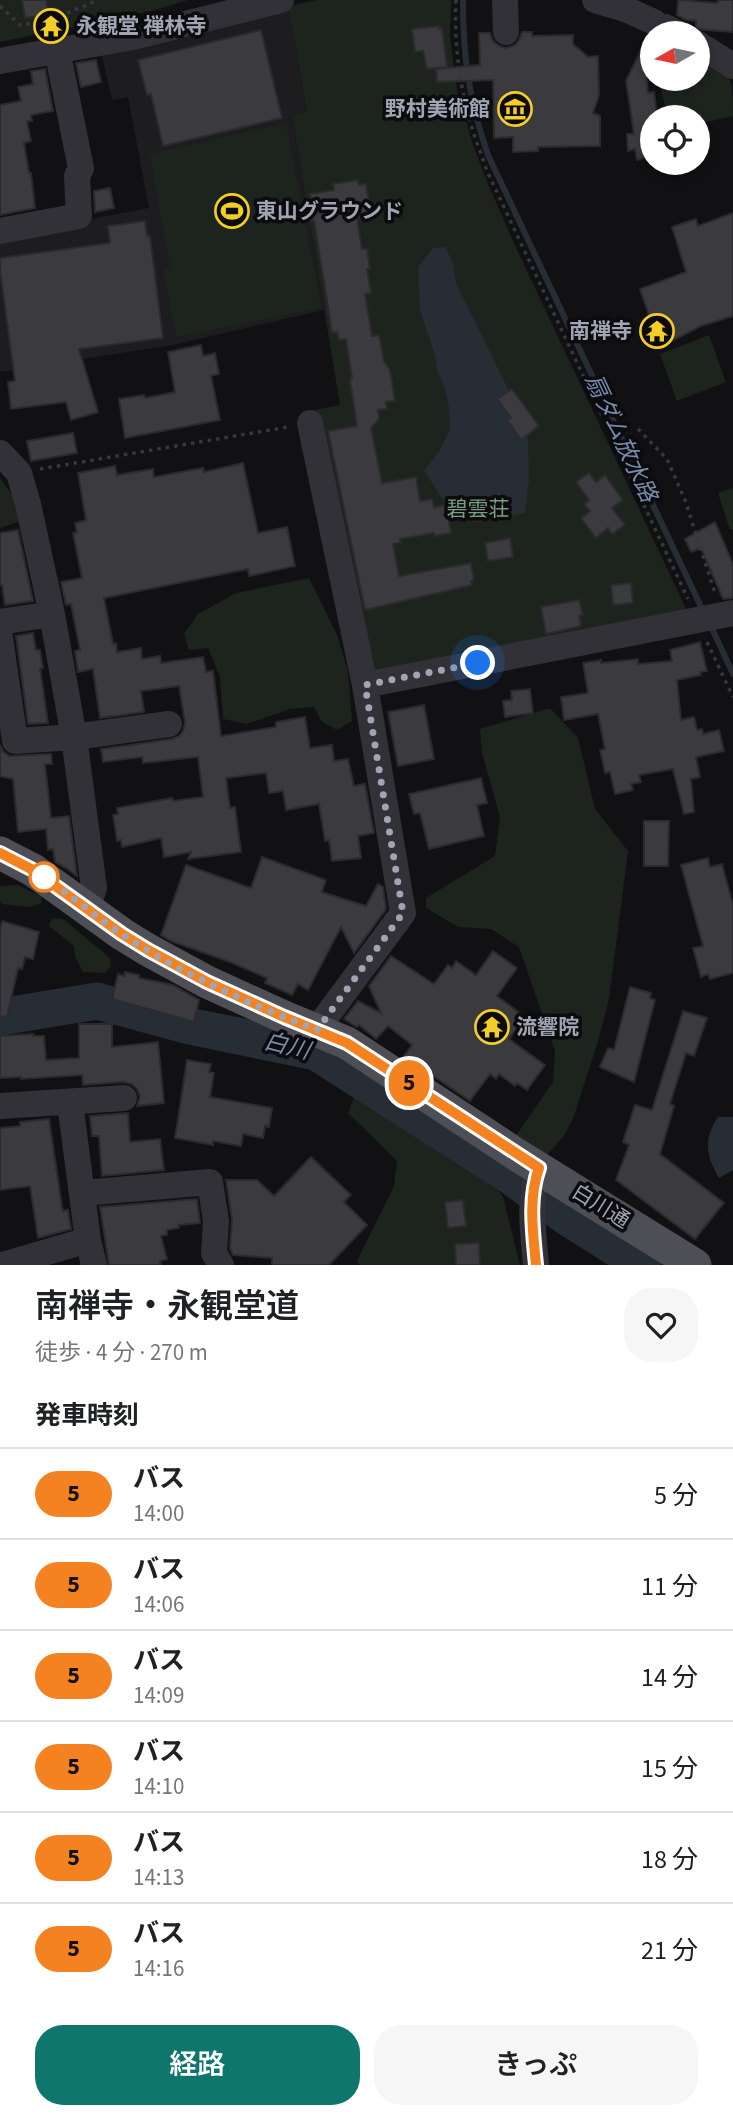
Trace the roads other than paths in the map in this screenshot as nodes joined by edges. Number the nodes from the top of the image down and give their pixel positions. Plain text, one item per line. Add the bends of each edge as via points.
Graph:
1 (281, 0) edge
2 (505, 0) edge
3 (595, 0) edge
4 (655, 19) edge
5 (506, 33) dead end
6 (57, 50) junction
7 (710, 52) edge
8 (0, 61) edge
9 (733, 66) edge
10 (0, 231) edge
11 (310, 423) road end
12 (0, 453) edge
13 (52, 614) junction
14 (713, 616) edge
15 (0, 622) edge
16 (0, 638) edge
17 (365, 685) junction
18 (169, 724) dead end
19 (74, 737) junction
20 (0, 853) edge
21 (86, 908) junction
22 (317, 1030) junction
23 (124, 1098) dead end
24 (70, 1103) junction
25 (0, 1106) edge
26 (537, 1174) junction
27 (83, 1193) junction
28 (91, 1253) edge
29 (3, 1265) edge
30 (221, 1265) edge
31 (536, 1265) edge
32 (695, 1265) edge

1 - 6 street via 133,37
2 - 5 street
3 - 4 street
6 - 8 street
6 - 10 street via 81,169 77,176 79,216
7 - 9 street
11 - 17 street
12 - 13 street via 19,473
13 - 15 street
13 - 19 street
14 - 17 street
16 - 19 street via 15,741
17 - 22 street via 403,913
18 - 19 street
19 - 21 street via 94,888
20 - 21 main road, 白川通
21 - 22 main road, 白川通 via 207,982
22 - 26 main road, 白川通 via 347,1043
23 - 24 street
24 - 25 street
24 - 27 street
26 - 31 street via 532,1208
26 - 32 main road, 白川通
27 - 28 street
27 - 30 street via 210,1182 216,1221 214,1253
28 - 29 street

